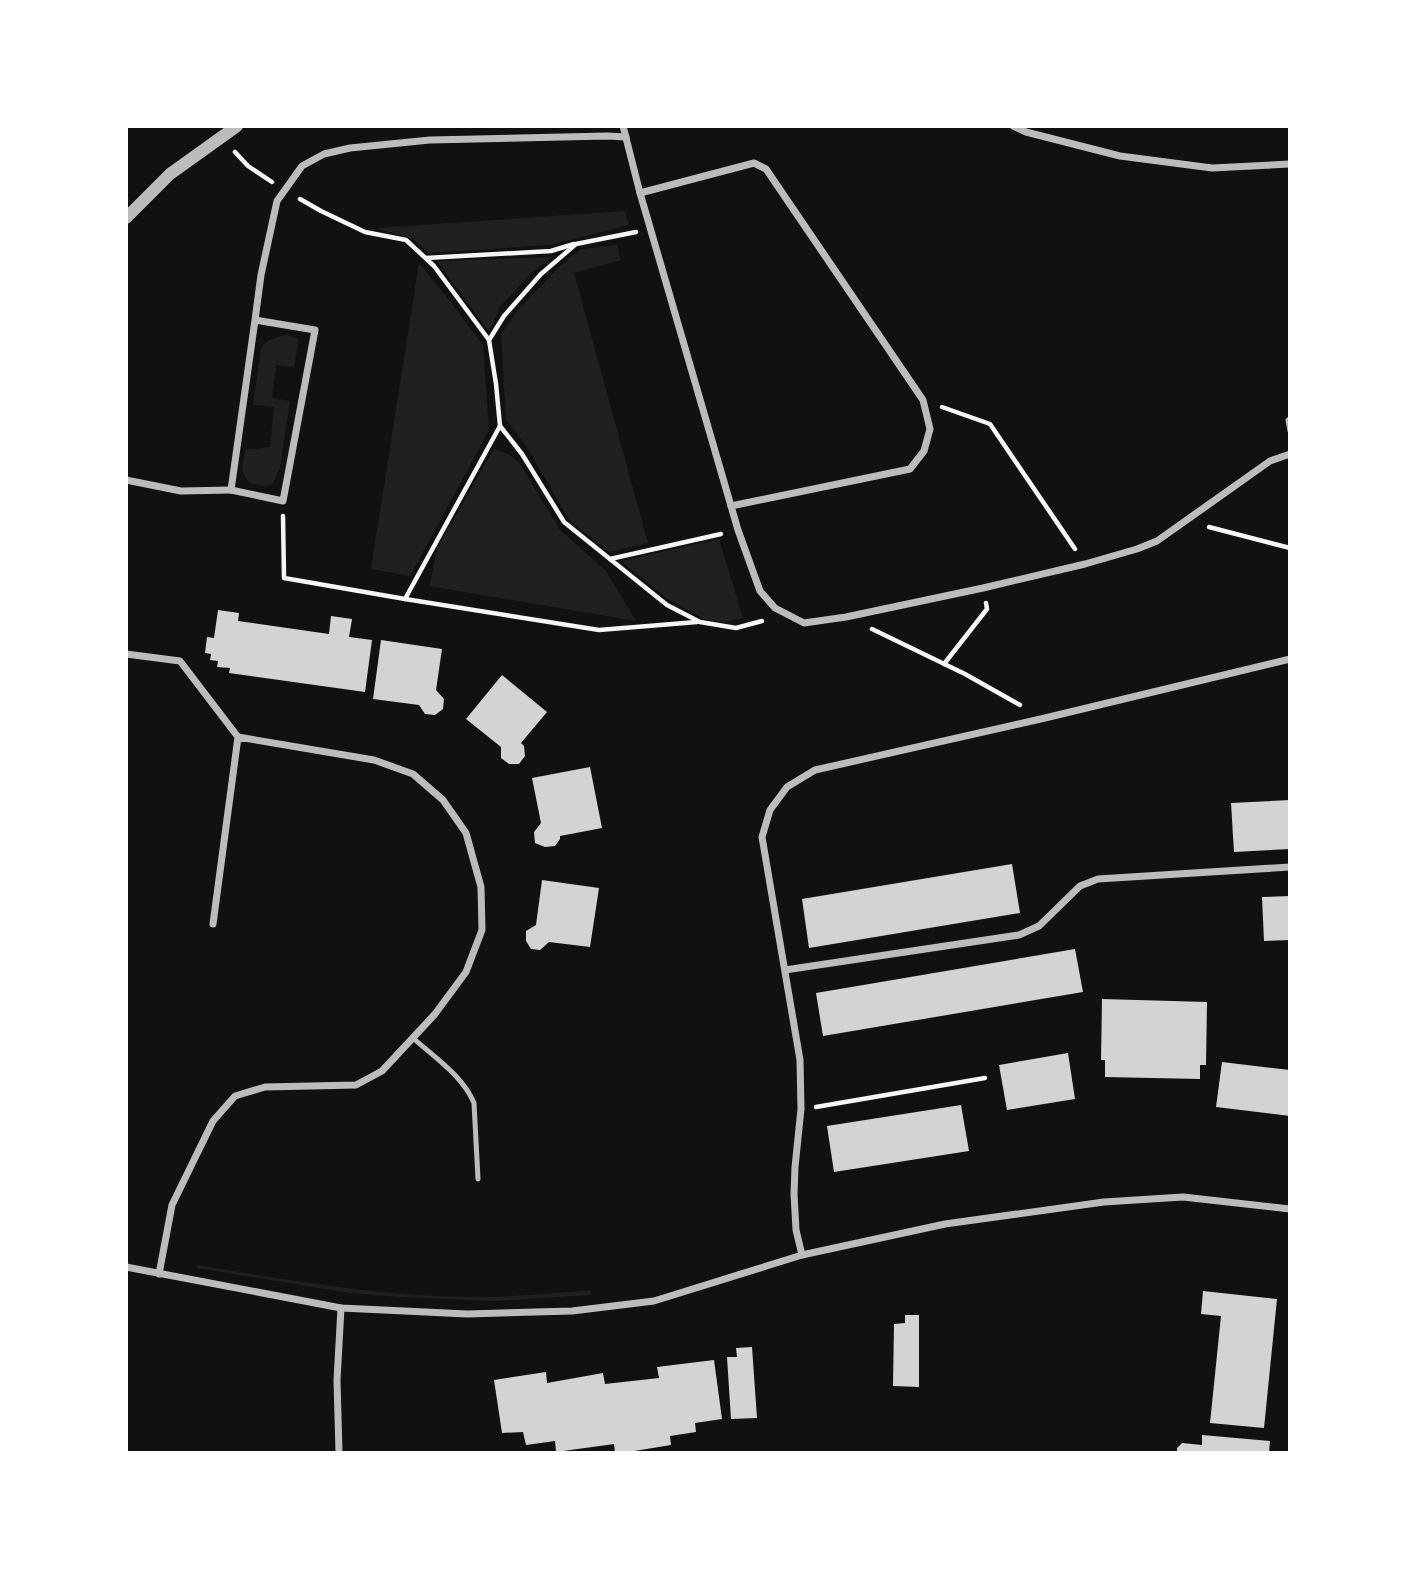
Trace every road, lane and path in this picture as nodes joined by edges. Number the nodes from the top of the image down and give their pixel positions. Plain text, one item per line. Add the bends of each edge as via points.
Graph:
1 (237, 126) edge
2 (624, 126) edge
3 (1013, 126) edge
4 (222, 137) junction
5 (626, 137) junction
6 (1290, 164) edge
7 (285, 190) junction
8 (640, 193) junction
9 (126, 218) edge
10 (650, 229) junction
11 (576, 244) junction
12 (425, 258) junction
13 (255, 320) junction
14 (489, 340) junction
15 (923, 400) junction
16 (1290, 419) edge
17 (499, 426) junction
18 (1290, 431) edge
19 (1290, 454) edge
20 (126, 480) edge
21 (231, 490) junction
22 (283, 501) junction
23 (731, 506) junction
24 (1185, 521) junction
25 (738, 530) junction
26 (1290, 548) edge
27 (609, 559) junction
28 (1085, 564) junction
29 (405, 598) junction
30 (775, 608) junction
31 (987, 609) dead end
32 (700, 622) junction
33 (884, 635) dead end
34 (126, 654) edge
35 (1290, 659) edge
36 (944, 664) junction
37 (1012, 701) dead end
38 (238, 737) junction
39 (1290, 867) edge
40 (213, 924) dead end
41 (785, 970) junction
42 (413, 1038) junction
43 (985, 1078) dead end
44 (801, 1109) junction
45 (478, 1179) dead end
46 (1290, 1209) edge
47 (802, 1255) junction
48 (126, 1267) edge
49 (159, 1274) junction
50 (341, 1308) junction
51 (339, 1453) edge

1 - 4 street
2 - 5 street
3 - 6 street via 1120,156 1212,168
4 - 7 path via 248,166
4 - 9 street via 170,174
5 - 7 street via 430,140 350,148 324,154 302,166
5 - 8 street
7 - 12 path via 365,232 406,240
7 - 13 street via 277,201
8 - 10 street
8 - 15 street via 754,163 766,169
10 - 11 path
10 - 23 street
11 - 12 path via 551,251
11 - 14 path via 541,274
12 - 14 path
13 - 21 street
13 - 22 street via 315,330
14 - 17 path
15 - 23 street via 930,429 924,451 910,468
15 - 28 path via 989,424
16 - 18 lane
17 - 27 path via 564,522
17 - 29 path
19 - 24 street via 1270,461
20 - 21 street via 181,491
21 - 22 street
22 - 29 path via 284,578
23 - 25 street
24 - 26 path
24 - 28 street via 1157,541
25 - 27 path
25 - 30 street via 760,591
27 - 32 path via 667,605
28 - 30 street via 804,623
29 - 32 path via 599,631
30 - 32 path via 760,622 736,628
31 - 36 path
33 - 36 path
34 - 38 street via 180,661
35 - 41 street via 805,775 786,787 770,810 762,837
36 - 37 path
38 - 40 street
38 - 42 street via 374,760 413,774 443,800 466,832 481,887 482,930 466,972
39 - 41 street via 1098,879 1080,886 1039,926 1019,935
41 - 44 street via 800,1060
42 - 45 lane via 454,1074 471,1096
42 - 49 street via 382,1071 356,1085 265,1087 235,1096 214,1121 172,1205
43 - 44 path
44 - 47 street via 794,1194
46 - 47 street via 1184,1197 1104,1202 945,1224
47 - 50 street via 654,1301 572,1311 467,1314
48 - 49 street
49 - 50 street
50 - 51 street

